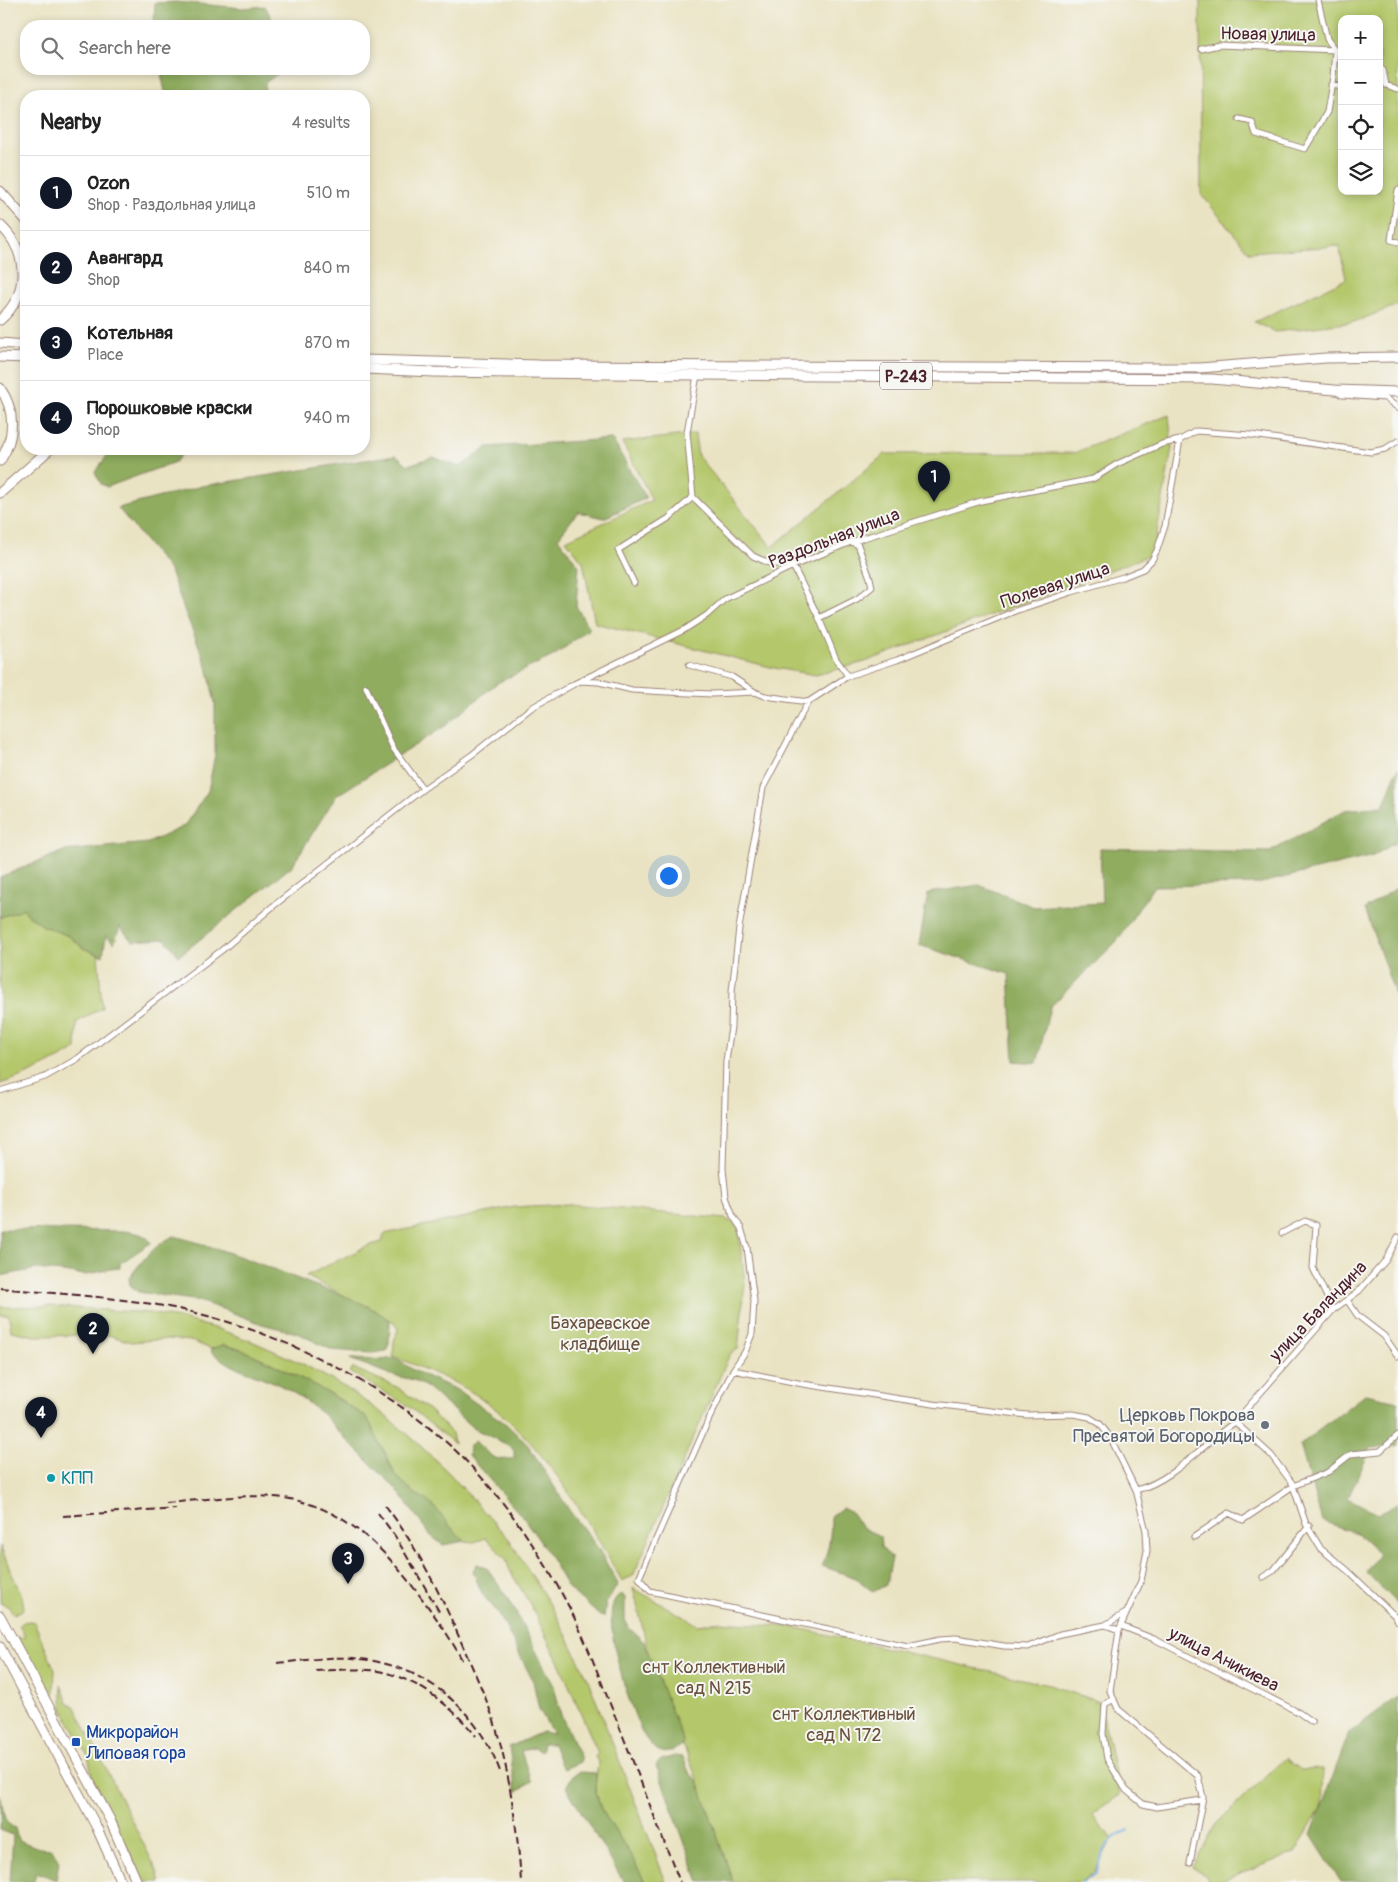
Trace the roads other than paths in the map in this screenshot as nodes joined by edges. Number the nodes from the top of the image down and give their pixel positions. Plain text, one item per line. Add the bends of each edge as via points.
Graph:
1 (1318, 0) edge
2 (1201, 49) dead end
3 (1335, 50) junction
4 (1338, 51) edge
5 (1383, 70) edge
6 (1331, 85) junction
7 (1383, 85) edge
8 (1386, 85) junction
9 (1338, 86) edge
10 (1398, 89) edge
11 (1238, 119) dead end
12 (1398, 190) edge
13 (0, 191) edge
14 (20, 213) edge
15 (0, 225) edge
16 (1398, 242) edge
17 (20, 257) edge
18 (20, 291) edge
19 (0, 320) edge
20 (0, 343) edge
21 (20, 345) edge
22 (1398, 357) edge
23 (0, 358) edge
24 (20, 358) edge
25 (370, 360) edge
26 (370, 369) edge
27 (697, 375) junction
28 (0, 388) edge
29 (1335, 390) junction
30 (1398, 392) edge
31 (1398, 408) edge
32 (1180, 440) junction
33 (1398, 441) edge
34 (43, 455) edge
35 (0, 461) edge
36 (0, 494) edge
37 (693, 497) junction
38 (852, 542) junction
39 (793, 566) junction
40 (634, 583) dead end
41 (819, 618) junction
42 (689, 666) dead end
43 (848, 676) junction
44 (579, 681) junction
45 (366, 687) dead end
46 (756, 692) junction
47 (808, 702) junction
48 (423, 789) junction
49 (0, 1091) edge
50 (1282, 1233) dead end
51 (1398, 1237) edge
52 (1347, 1300) junction
53 (1333, 1310) junction
54 (1398, 1356) edge
55 (733, 1370) junction
56 (1235, 1422) junction
57 (1398, 1435) edge
58 (1293, 1486) junction
59 (1136, 1490) junction
60 (1308, 1526) junction
61 (1194, 1537) dead end
62 (1263, 1577) dead end
63 (1126, 1612) junction
64 (0, 1616) edge
65 (1398, 1622) edge
66 (1105, 1625) junction
67 (2, 1627) edge
68 (1120, 1628) junction
69 (0, 1647) edge
70 (1114, 1699) junction
71 (1312, 1722) dead end
72 (1202, 1800) junction
73 (1190, 1863) dead end
74 (121, 1882) edge
75 (136, 1882) edge

1 - 3 street via 1327,39
2 - 3 street, Новая улица via 1219,45
3 - 4 street, Новая улица
3 - 6 street
5 - 8 street
6 - 9 street
6 - 11 street via 1327,112 1305,148 1256,134 1252,122
7 - 8 street
8 - 10 street
12 - 16 street via 1391,240
13 - 14 main road
15 - 17 main road
18 - 19 main road via 16,302
20 - 21 main road
22 - 25 main road via 1326,358 1200,368 549,365
23 - 24 main road
26 - 27 main road, Р-243
27 - 29 main road, Р-243 via 1212,378
27 - 37 street via 687,432
28 - 35 main road via 8,403 12,424 10,440
29 - 30 main road, Р-243
29 - 31 street via 1342,395 1385,398
32 - 33 street, Раздольная улица via 1196,431 1218,431 1370,452 1385,449
32 - 38 street, Раздольная улица via 1162,444 1092,479 981,501
32 - 43 street, Полевая улица via 1165,526 1158,550 1143,569 1015,611 897,660
34 - 36 main road
37 - 39 street via 753,556 768,563
37 - 40 street via 669,518 618,550
38 - 39 street, Раздольная улица
38 - 41 street via 858,546 872,587 857,599
39 - 41 street
39 - 44 street, Раздольная улица via 725,599 684,630
41 - 43 street via 836,659
42 - 46 street via 732,677
43 - 47 street, Полевая улица
44 - 46 street via 632,690 712,694
44 - 48 street, Раздольная улица via 531,708
45 - 48 street via 393,748
46 - 47 street
47 - 55 street via 763,788 732,991 723,1169 726,1196 746,1242 754,1301 752,1334
48 - 49 street, Раздольная улица via 222,950 77,1059 46,1077
50 - 53 street via 1305,1221 1316,1225 1313,1268
51 - 52 street, улица Баландина via 1386,1260
52 - 53 street, улица Баландина
52 - 54 street via 1358,1316 1384,1336
53 - 56 street, улица Баландина
55 - 59 street via 933,1404 1027,1415 1090,1417 1110,1437
55 - 66 street via 639,1578 650,1591 908,1646 940,1638 956,1638 1028,1647 1060,1634
56 - 58 street via 1271,1455
56 - 59 street, улица Баландина via 1167,1476 1150,1487
57 - 58 street via 1380,1451 1351,1454 1328,1472
58 - 60 street
58 - 61 street via 1243,1520 1229,1513
59 - 63 street via 1146,1531 1147,1551 1141,1581
60 - 62 street via 1273,1570
60 - 65 street via 1321,1549 1347,1570
63 - 66 street
63 - 68 street
64 - 67 main road
66 - 68 street, улица Аникиева
67 - 75 main road via 110,1820
68 - 70 street via 1110,1691
68 - 71 street, улица Аникиева via 1154,1639
69 - 74 main road via 96,1826
70 - 72 street via 1118,1709 1198,1776
70 - 72 street via 1105,1704 1103,1734 1107,1759 1126,1790 1143,1804 1157,1807
72 - 73 street

